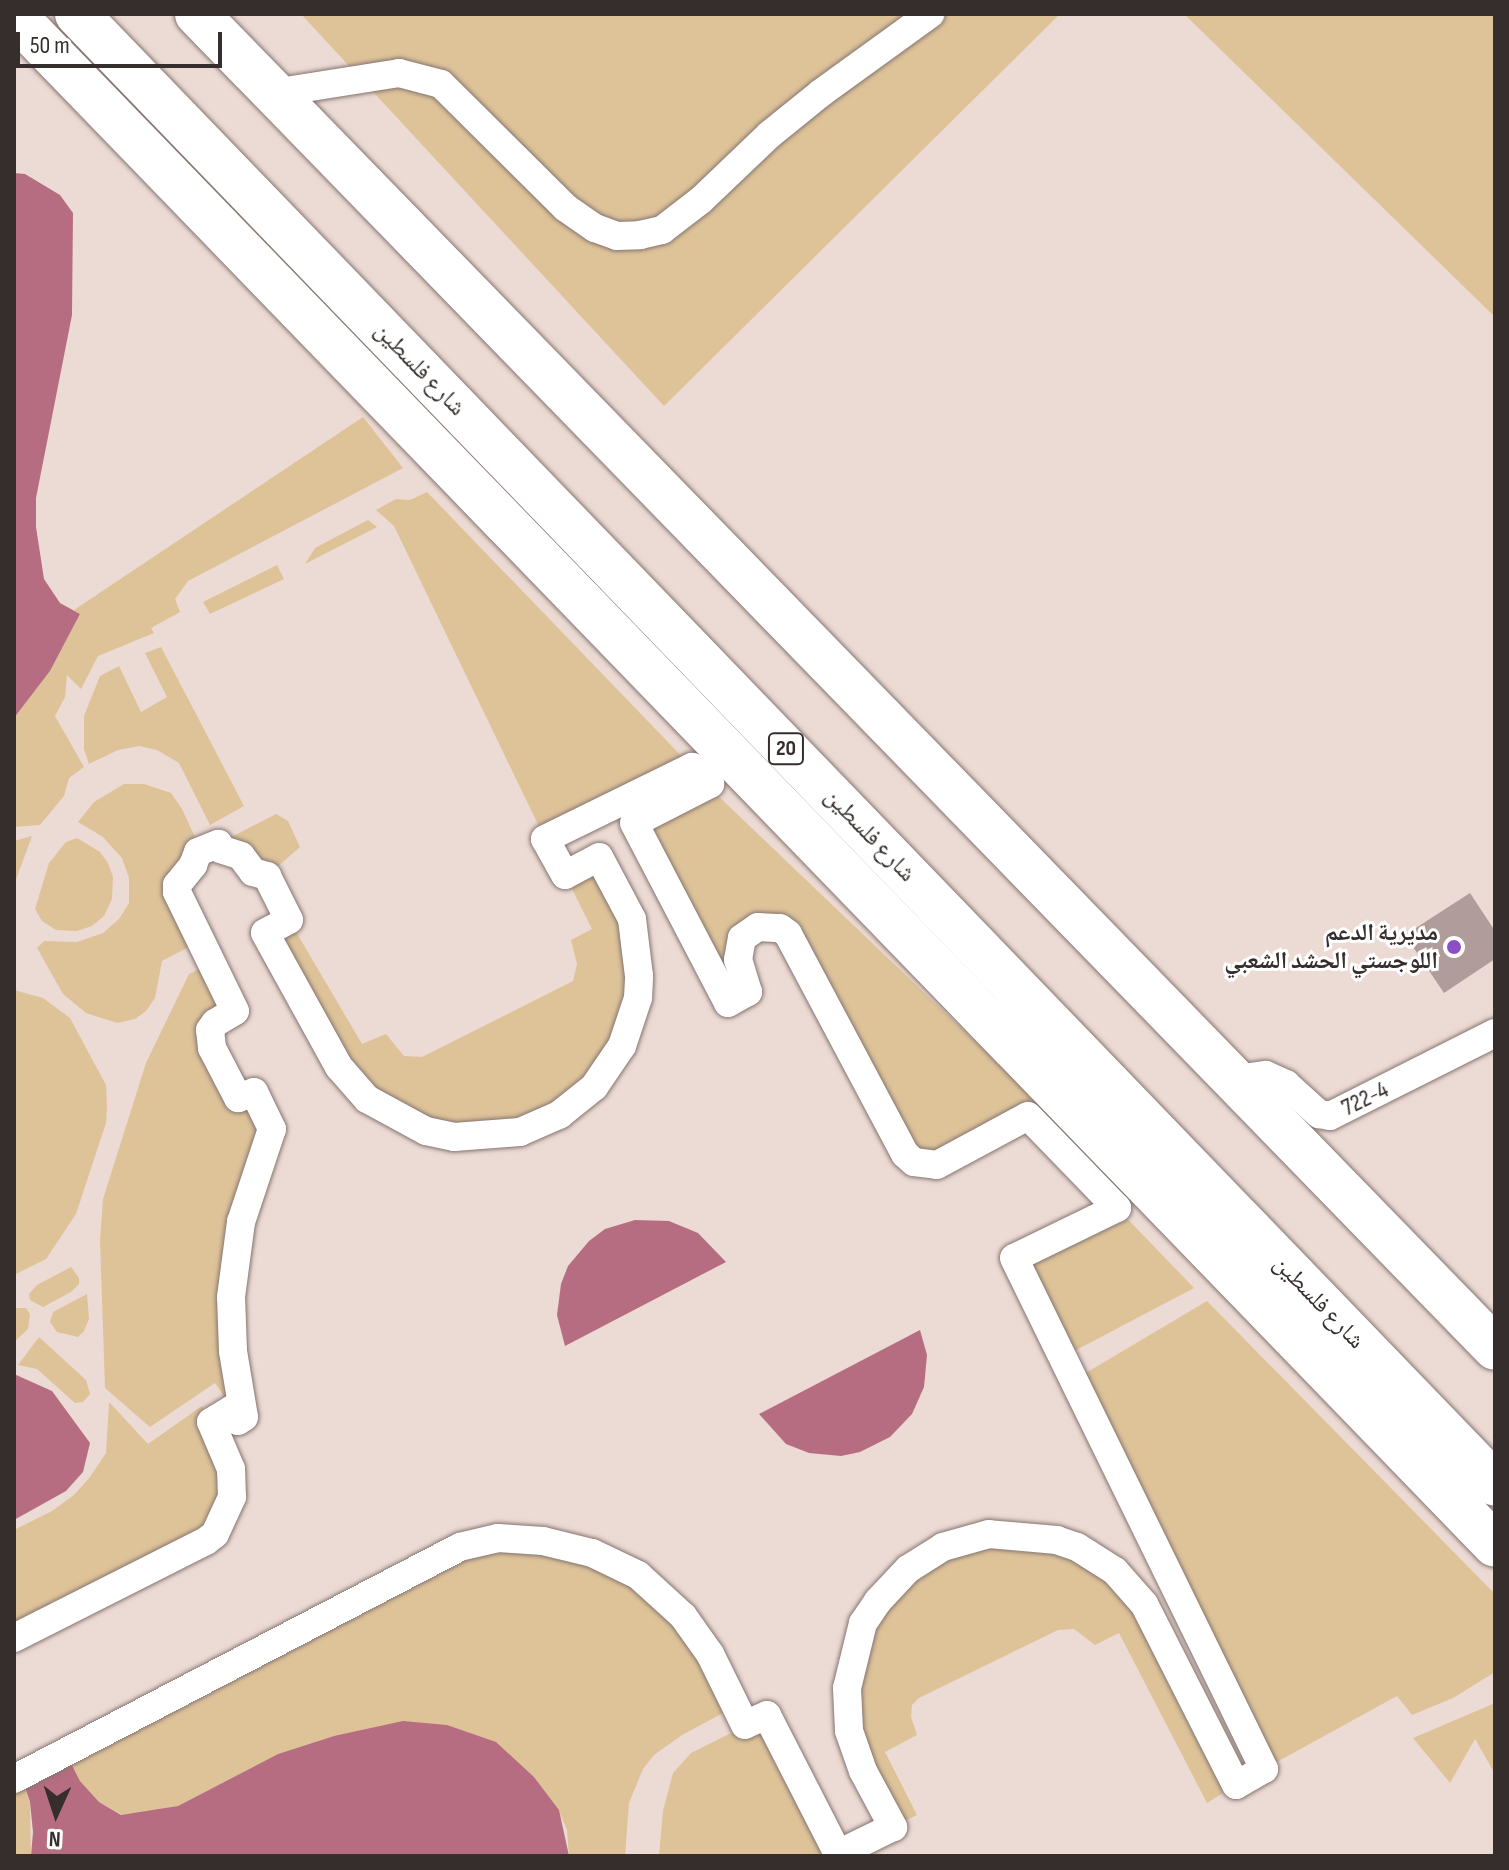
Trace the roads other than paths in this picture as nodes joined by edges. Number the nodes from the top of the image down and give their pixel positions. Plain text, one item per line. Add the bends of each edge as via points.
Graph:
1 (77, 14) edge
2 (197, 14) edge
3 (930, 14) edge
4 (14, 15) edge
5 (273, 93) junction
6 (1495, 1033) edge
7 (1064, 1036) junction
8 (1236, 1079) junction
9 (1081, 1118) junction
10 (1129, 1167) junction
11 (1213, 1191) junction
12 (1495, 1348) edge
13 (1495, 1484) edge
14 (1495, 1545) edge
15 (14, 1638) edge
16 (14, 1779) edge

1 - 7 main road, شارع فلسطين / 20
2 - 5 main road
3 - 5 street via 810,101 662,230 640,235 617,236 595,228 566,208 441,84 399,73
4 - 9 main road
5 - 8 main road
6 - 8 street, 722-4 via 1330,1116 1319,1114 1286,1084 1266,1075
7 - 9 main road via 1068,1079
7 - 11 main road, شارع فلسطين / 20
8 - 12 main road
9 - 10 main road
10 - 11 main road
10 - 14 main road
11 - 13 main road, شارع فلسطين / 20
15 - 16 street via 206,1541 215,1534 232,1497 231,1469 211,1422 233,1409 238,1421 244,1417 231,1297 241,1222 272,1129 254,1092 238,1098 212,1048 210,1030 235,1011 177,892 198,852 218,844 241,856 253,872 267,876 289,920 265,933 339,1067 367,1099 426,1131 477,1137 520,1132 559,1115 594,1087 622,1046 638,998 632,919 599,857 565,875 545,839 692,767 710,784 634,823 728,1003 748,992 738,960 742,938 758,927 780,928 914,1162 937,1165 1028,1116 1117,1208 1014,1258 1264,1769 1236,1785 1144,1604 1115,1571 1077,1547 1013,1534 967,1538 943,1547 893,1583 863,1623 847,1688 849,1731 893,1827 838,1854 767,1715 745,1725 710,1654 683,1616 638,1575 592,1553 543,1541 498,1538 460,1547

